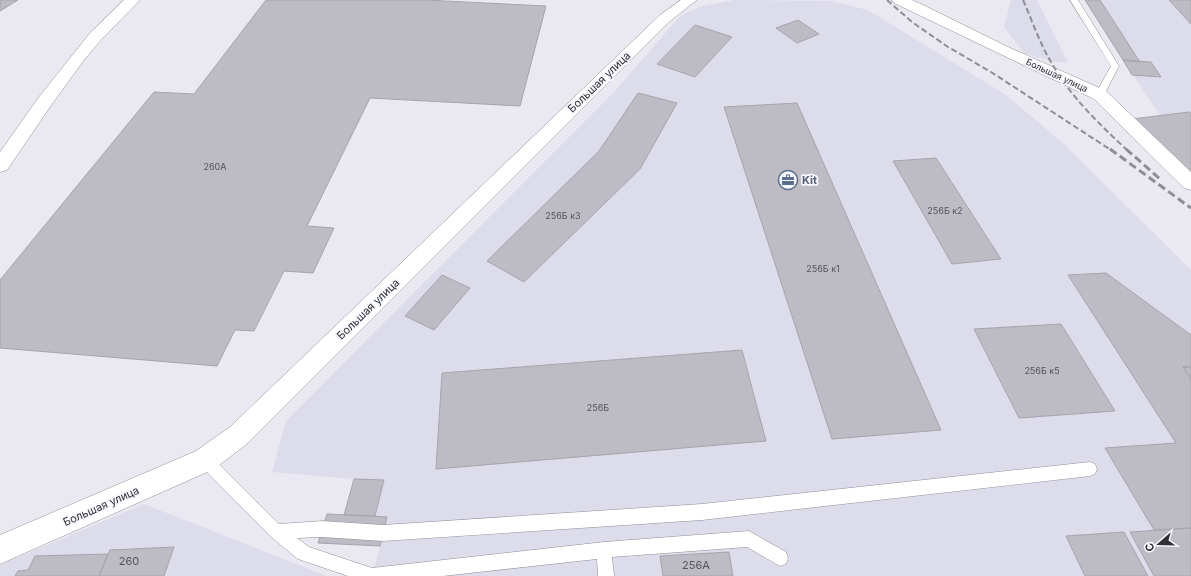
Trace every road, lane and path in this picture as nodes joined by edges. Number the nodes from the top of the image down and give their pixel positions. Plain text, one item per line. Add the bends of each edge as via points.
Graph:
1 (133, 0) edge
2 (690, 0) edge
3 (899, 0) edge
4 (1074, 0) edge
5 (1100, 95) junction
6 (0, 166) edge
7 (1191, 183) edge
8 (205, 460) junction
9 (1090, 469) dead end
10 (276, 532) junction
11 (0, 550) edge
12 (604, 550) junction
13 (780, 558) dead end
14 (371, 576) edge
15 (606, 576) edge

1 - 6 street via 112,17 79,56
2 - 8 street, Большая улица via 665,18 239,435
3 - 5 street, Большая улица
4 - 5 lane via 1115,66
5 - 7 street, Большая улица
8 - 10 lane
8 - 11 street, Большая улица
9 - 10 lane via 702,512 382,533 322,529
10 - 14 lane via 304,553
12 - 13 lane via 749,539
12 - 14 lane
12 - 15 lane

